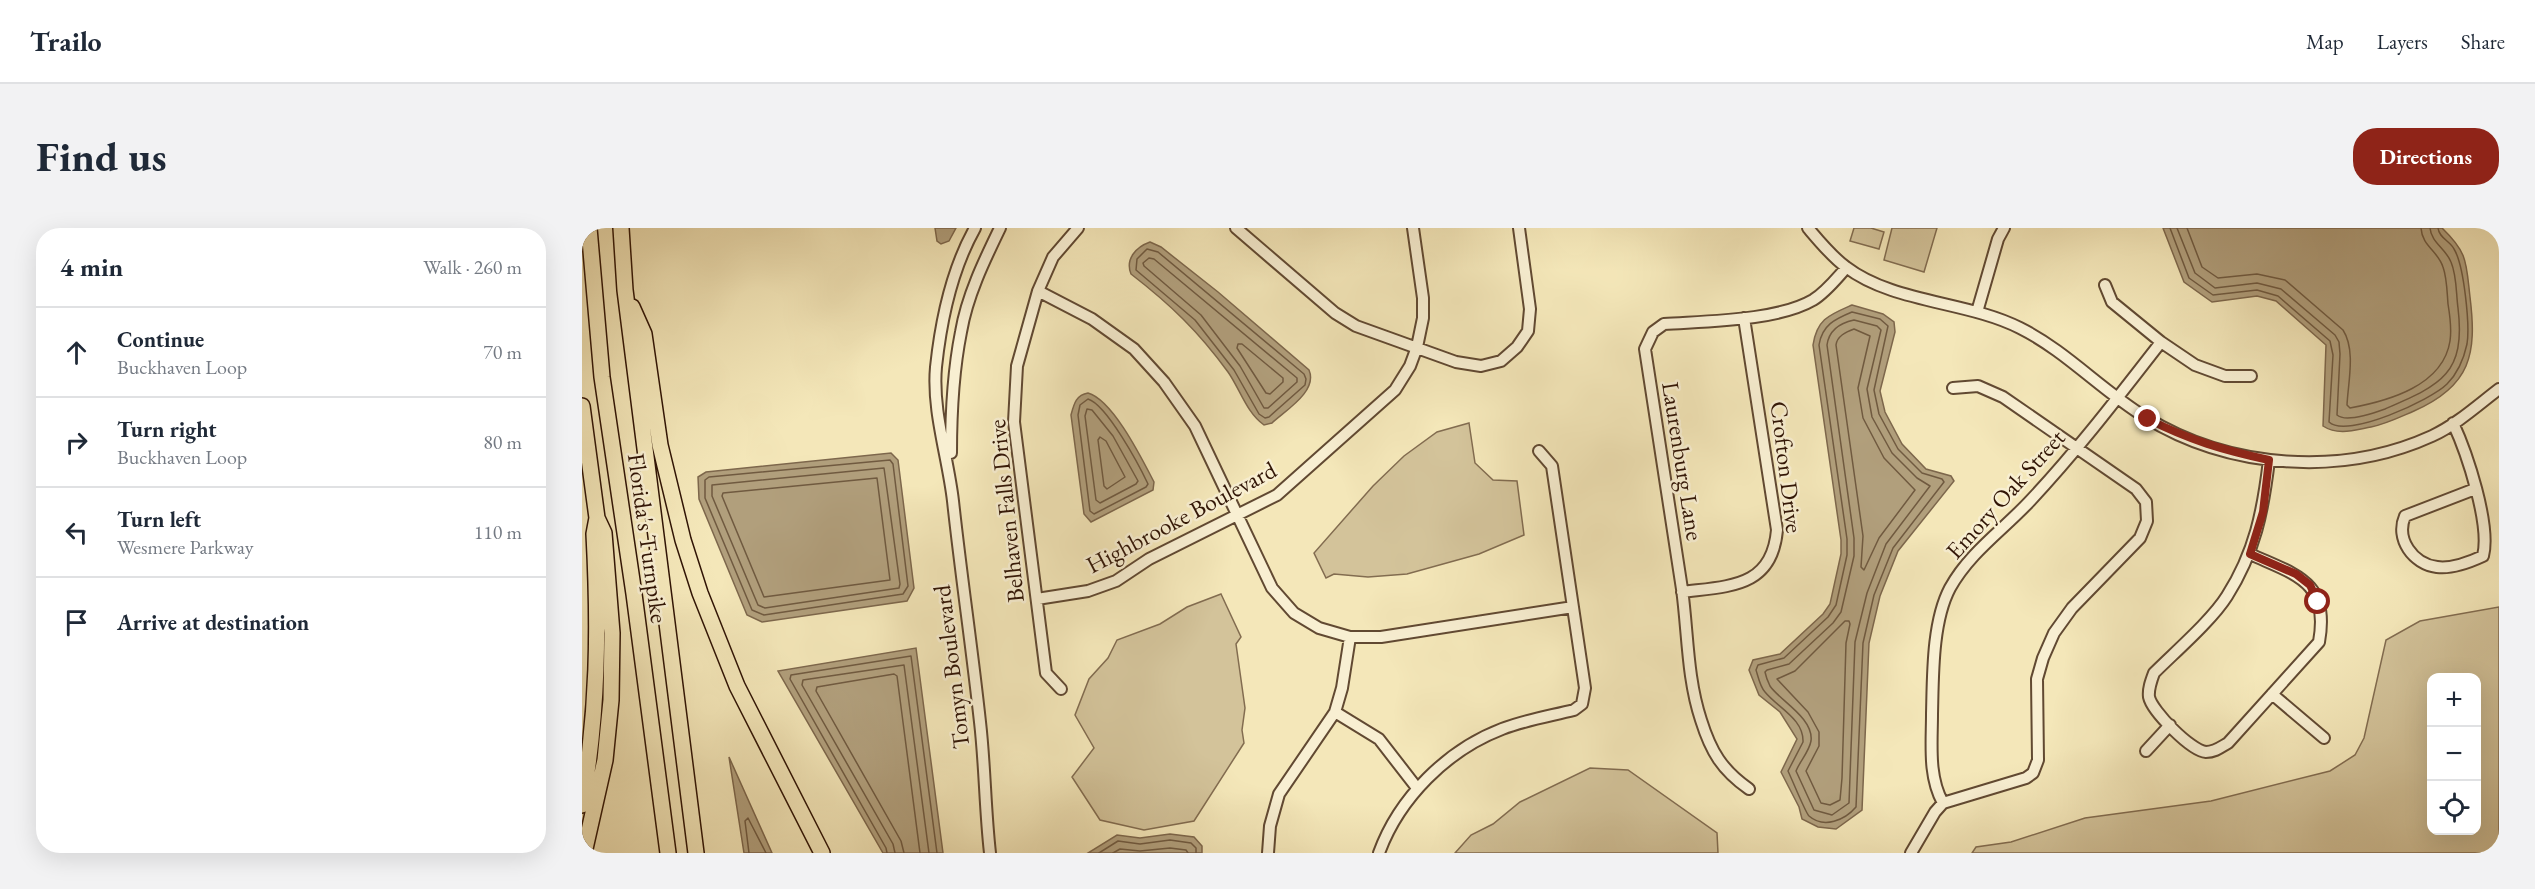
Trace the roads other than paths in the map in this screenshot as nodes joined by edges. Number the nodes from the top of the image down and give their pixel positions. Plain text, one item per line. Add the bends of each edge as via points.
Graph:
1 (589, 228) edge
2 (621, 228) edge
3 (975, 228) edge
4 (1000, 228) edge
5 (1078, 228) edge
6 (1236, 228) edge
7 (1413, 228) edge
8 (1520, 228) edge
9 (1808, 228) edge
10 (2004, 228) edge
11 (1846, 268) junction
12 (2105, 285) dead end
13 (625, 290) junction
14 (1038, 291) junction
15 (1977, 312) junction
16 (1744, 318) junction
17 (2161, 342) junction
18 (1417, 347) junction
19 (2251, 376) dead end
20 (1953, 388) dead end
21 (2499, 389) edge
22 (2117, 399) junction
23 (582, 406) edge
24 (2453, 423) junction
25 (2075, 449) junction
26 (1539, 451) dead end
27 (2269, 460) junction
28 (950, 477) junction
29 (2475, 489) junction
30 (1237, 516) junction
31 (597, 518) junction
32 (2250, 554) junction
33 (1682, 592) junction
34 (1036, 599) junction
35 (1573, 607) junction
36 (1350, 637) junction
37 (1061, 689) dead end
38 (2272, 694) junction
39 (1335, 712) junction
40 (2170, 725) junction
41 (2324, 738) dead end
42 (2146, 751) dead end
43 (1416, 788) junction
44 (1749, 789) dead end
45 (1943, 803) junction
46 (582, 805) edge
47 (584, 853) edge
48 (668, 853) edge
49 (696, 853) edge
50 (822, 853) edge
51 (990, 853) edge
52 (1268, 853) edge
53 (1379, 853) edge
54 (1911, 853) edge

1 - 48 highway, Florida's Turnpike via 602,377
2 - 13 highway, Florida's Turnpike
3 - 28 street, Tomyn Boulevard via 963,249 945,313 936,369 938,413
4 - 28 street, Tomyn Boulevard via 978,274 961,331 951,406
5 - 14 street, Belhaven Falls Drive via 1053,257
6 - 18 street via 1335,313 1356,326
7 - 18 street, Highbrooke Boulevard via 1423,298
8 - 18 street via 1530,309 1528,331 1517,347 1501,361 1481,366 1456,362
9 - 11 street
10 - 15 street
11 - 15 street via 1881,286
11 - 16 street, Laurenburg Lane via 1822,293 1796,308
12 - 17 street via 2112,302
13 - 49 highway, Florida's Turnpike
13 - 50 highway via 644,334 660,445 700,593 737,686
14 - 30 street via 1134,349 1164,382 1195,426
14 - 34 street, Belhaven Falls Drive via 1017,366 1014,422
15 - 22 street via 2019,327 2052,347
16 - 33 street, Crofton Drive via 1777,530 1776,548 1765,567 1751,580
16 - 33 street, Laurenburg Lane via 1664,324 1653,332 1645,349
17 - 19 street via 2195,365 2225,376
17 - 22 street, Emory Oak Street
18 - 30 street, Highbrooke Boulevard via 1395,390 1277,495
20 - 25 street via 1978,386 2003,397
21 - 24 street
22 - 25 street, Emory Oak Street
22 - 27 street via 2185,438
23 - 31 highway
24 - 27 street via 2433,436 2363,457 2316,463
24 - 29 street
25 - 45 street, Emory Oak Street via 2029,503 1972,555 1949,590 1933,665 1931,755 1933,777
25 - 45 street via 2136,489 2146,502 2147,521 2140,538 2072,608 2054,633 2037,679 2038,760 2033,773
26 - 35 street via 1552,466
27 - 32 street via 2263,512
28 - 51 street, Tomyn Boulevard via 980,723
29 - 29 street via 2405,516 2402,537 2422,563 2439,568 2482,556 2486,543
30 - 34 street, Highbrooke Boulevard via 1149,559 1116,581 1088,591
30 - 36 street via 1272,588 1294,614 1320,628
31 - 46 highway via 594,534 598,653
31 - 47 highway via 604,533 612,633 611,700 605,760
32 - 38 street via 2296,574 2310,585 2323,620 2319,642
32 - 40 street via 2226,598 2154,674 2149,697 2154,710
33 - 44 street, Laurenburg Lane via 1701,722 1729,775
34 - 37 street, Belhaven Falls Drive via 1046,673
35 - 36 street via 1381,637
35 - 43 street via 1585,688 1582,704 1574,710 1502,729 1461,750
36 - 39 street
38 - 40 street via 2228,743 2216,750 2204,752 2190,745
38 - 41 street
39 - 43 street via 1379,739
39 - 52 street via 1279,794
40 - 42 street
43 - 53 street via 1387,831
45 - 54 street

